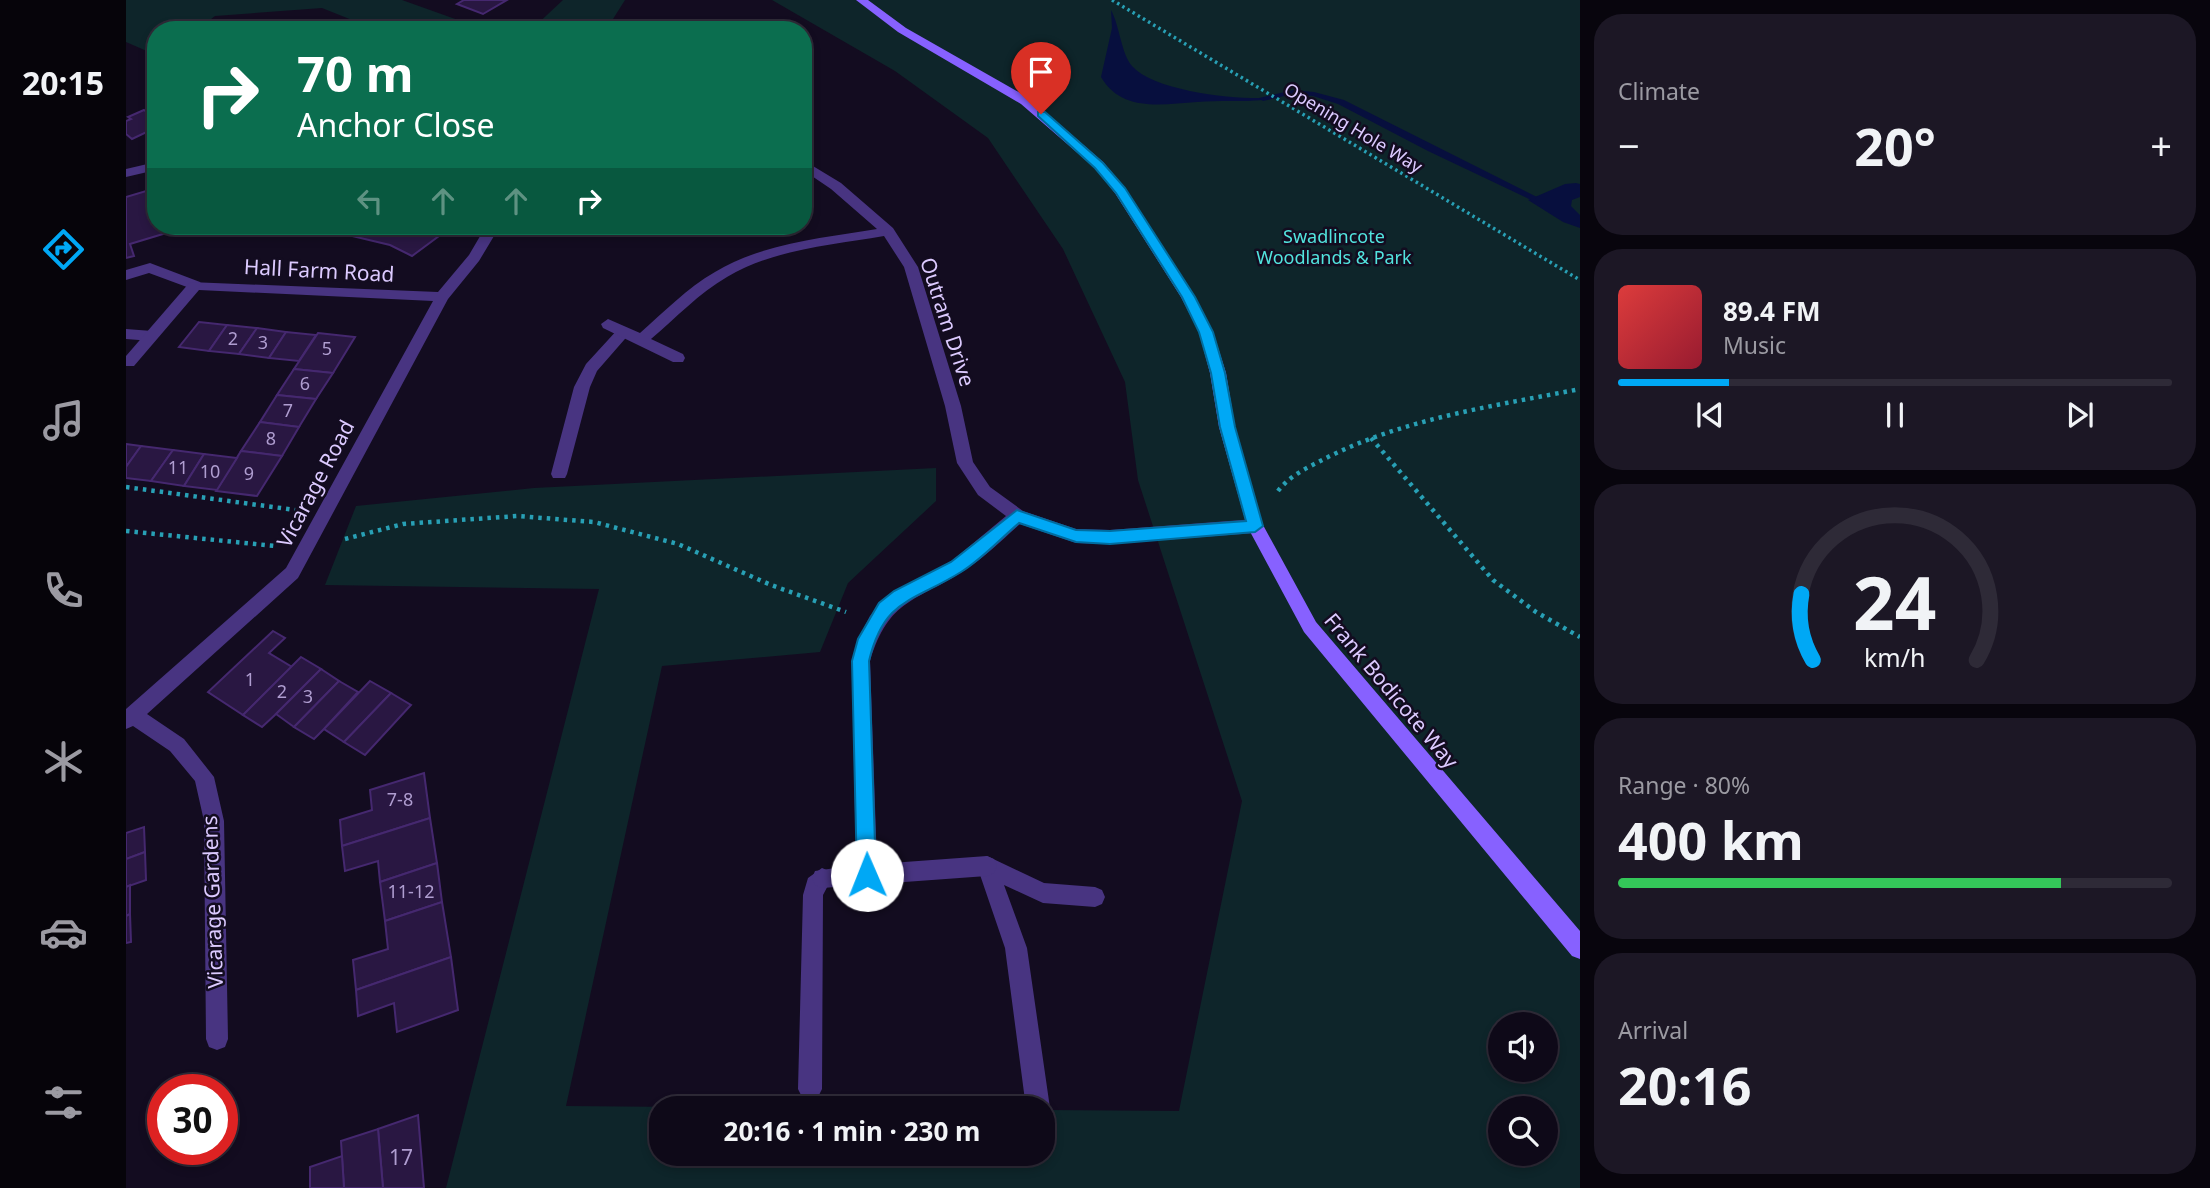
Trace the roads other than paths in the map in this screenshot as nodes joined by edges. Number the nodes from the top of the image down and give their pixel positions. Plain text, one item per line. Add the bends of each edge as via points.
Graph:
1 (861, 0) edge
2 (147, 168) edge
3 (812, 170) edge
4 (126, 173) edge
5 (888, 231) junction
6 (487, 235) edge
7 (126, 275) edge
8 (194, 285) junction
9 (442, 297) junction
10 (608, 324) dead end
11 (625, 332) junction
12 (126, 334) edge
13 (152, 336) junction
14 (641, 340) junction
15 (678, 358) dead end
16 (129, 362) dead end
17 (559, 474) dead end
18 (1017, 516) junction
19 (1255, 526) junction
20 (129, 718) edge
21 (987, 866) junction
22 (867, 875) junction
23 (1095, 897) dead end
24 (1580, 948) edge
25 (217, 1039) dead end
26 (810, 1089) dead end
27 (1036, 1096) edge

1 - 19 street, Frank Bodicote Way via 902,30 1025,101 1099,165 1120,191 1206,332
2 - 4 street
3 - 5 street, Outram Drive
5 - 14 street via 795,248 733,268
5 - 18 street, Outram Drive via 911,267 953,406 965,463 984,491
6 - 9 street, Vicarage Road
7 - 8 street, Hall Farm Road via 150,268
8 - 9 street, Hall Farm Road
8 - 13 street
9 - 20 street, Vicarage Road via 292,573
10 - 11 street
11 - 14 street
11 - 17 street via 586,377
12 - 13 street
13 - 16 street
14 - 15 street
18 - 19 street, Outram Drive via 1076,536
18 - 22 street via 957,567 884,608 866,639 860,661
19 - 24 street, Frank Bodicote Way via 1310,628
20 - 25 street, Vicarage Gardens via 177,745 204,777 214,821
21 - 22 street
21 - 23 street via 1043,893
21 - 27 street via 1016,948
22 - 26 street via 822,878 815,885

